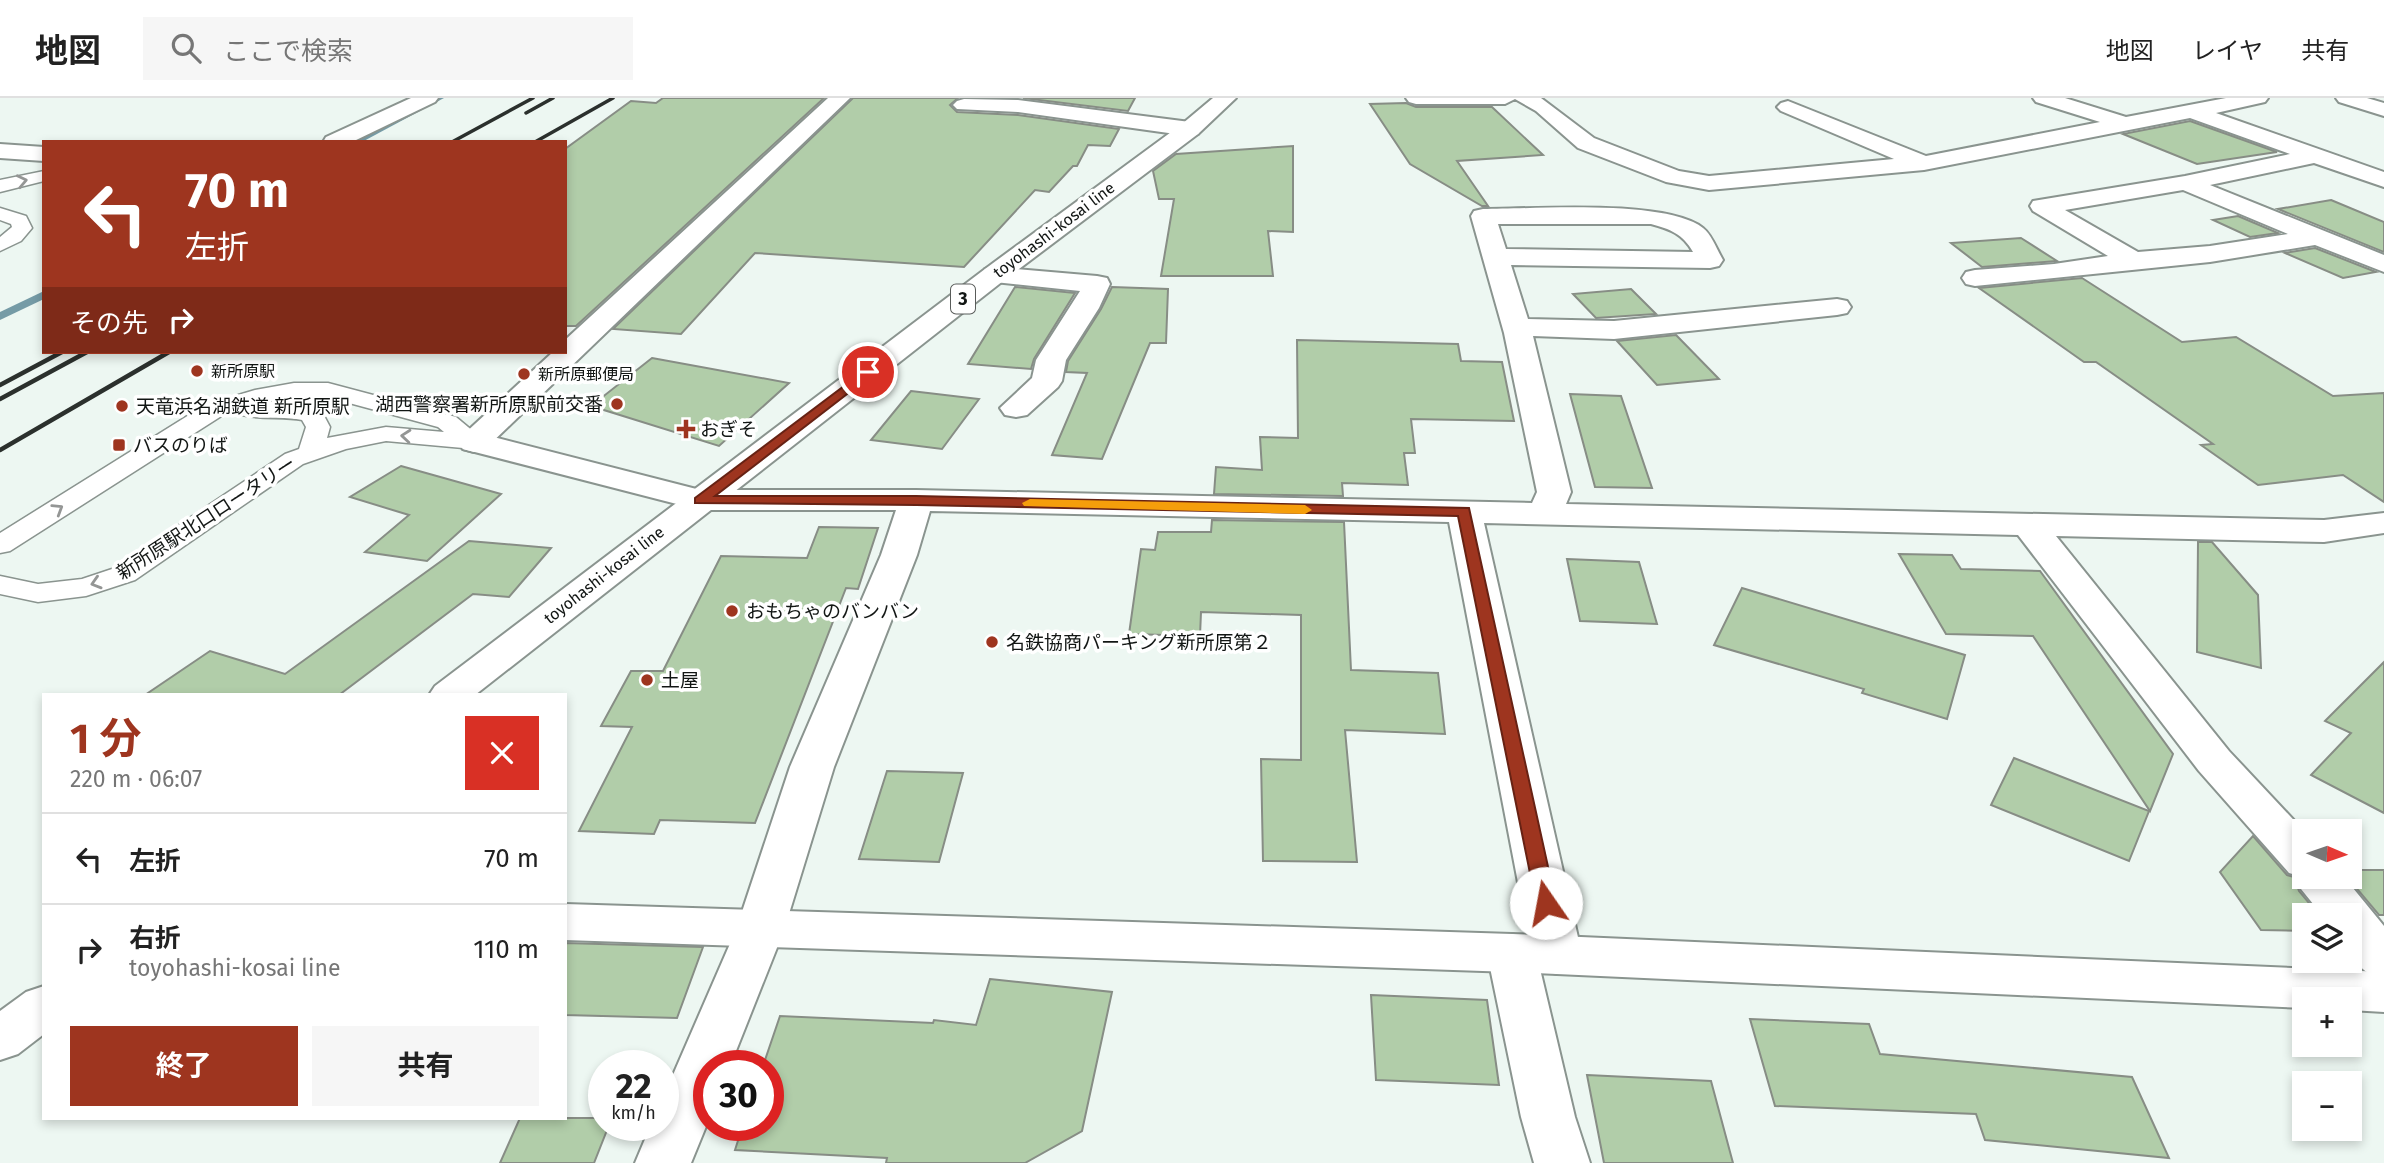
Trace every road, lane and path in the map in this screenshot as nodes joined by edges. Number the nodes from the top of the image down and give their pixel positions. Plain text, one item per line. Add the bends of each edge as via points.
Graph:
1 (428, 98) edge
2 (840, 98) edge
3 (1226, 98) edge
4 (1416, 98) edge
5 (1505, 98) edge
6 (1525, 98) edge
7 (2043, 98) edge
8 (2258, 98) edge
9 (2346, 98) edge
10 (964, 104) dead end
11 (1788, 107) dead end
12 (2384, 110) edge
13 (2192, 111) junction
14 (2122, 122) junction
15 (1190, 129) junction
16 (338, 140) edge
17 (0, 150) edge
18 (42, 154) edge
19 (2317, 155) junction
20 (1924, 163) junction
21 (42, 176) edge
22 (2384, 180) edge
23 (2185, 183) junction
24 (0, 186) edge
25 (0, 214) edge
26 (42, 224) edge
27 (2318, 237) junction
28 (7, 241) edge
29 (1495, 257) junction
30 (2133, 260) junction
31 (2384, 264) edge
32 (995, 275) junction
33 (1975, 278) dead end
34 (1837, 307) dead end
35 (1516, 327) junction
36 (1016, 408) dead end
37 (197, 422) junction
38 (474, 442) junction
39 (310, 453) junction
40 (700, 500) junction
41 (916, 500) junction
42 (1464, 511) junction
43 (1545, 513) junction
44 (2384, 523) edge
45 (2028, 524) junction
46 (0, 545) edge
47 (0, 585) edge
48 (452, 693) edge
49 (2292, 847) edge
50 (2328, 889) edge
51 (2339, 903) edge
52 (567, 922) edge
53 (761, 930) junction
54 (2362, 933) edge
55 (1535, 954) junction
56 (2384, 961) edge
57 (2384, 992) edge
58 (42, 1008) edge
59 (0, 1039) edge
60 (663, 1163) edge
61 (1562, 1163) edge

1 - 16 street
2 - 38 street
3 - 15 street, toyohashi-kosai line / 3
4 - 5 street
6 - 20 street via 1586,143 1693,181 1725,183
7 - 14 street
8 - 13 street
9 - 12 street
10 - 15 street via 1018,106
11 - 20 street
13 - 14 street
13 - 19 street
14 - 20 street
15 - 32 street, toyohashi-kosai line / 3
17 - 18 street
19 - 22 street
19 - 23 street
24 -> 21 lane
23 - 27 street
23 - 30 street via 2042,206
25 - 28 lane via 19,220 22,228
26 - 28 lane
27 - 30 street via 2210,254
27 - 31 street
29 - 29 street via 1549,258 1710,260 1696,235 1679,224 1651,217 1483,216
29 - 35 street
30 - 33 street
32 - 36 street via 1097,284 1051,360 1047,382
32 - 40 street, toyohashi-kosai line / 3
34 - 35 street via 1614,330
35 - 43 street via 1554,492
37 - 38 lane via 255,397 328,390 447,422
37 - 39 lane via 246,410 282,409 312,415 318,427
46 -> 37 lane
38 -> 39 lane, 新所原駅北口ロータリー via 386,434
38 - 40 street
39 -> 47 lane, 新所原駅北口ロータリー via 294,459 125,574 86,587 38,593
40 - 41 street
40 - 48 street, toyohashi-kosai line / 3
41 - 42 street
41 - 53 street via 899,555 812,766
42 - 43 street
42 - 55 street
43 - 45 street
44 - 45 street via 2324,531
45 - 49 street via 2214,761
50 - 51 street
52 - 53 street
53 - 55 street
53 - 60 street
54 - 56 street
55 - 57 street
55 - 61 street via 1548,1117
58 - 59 street

